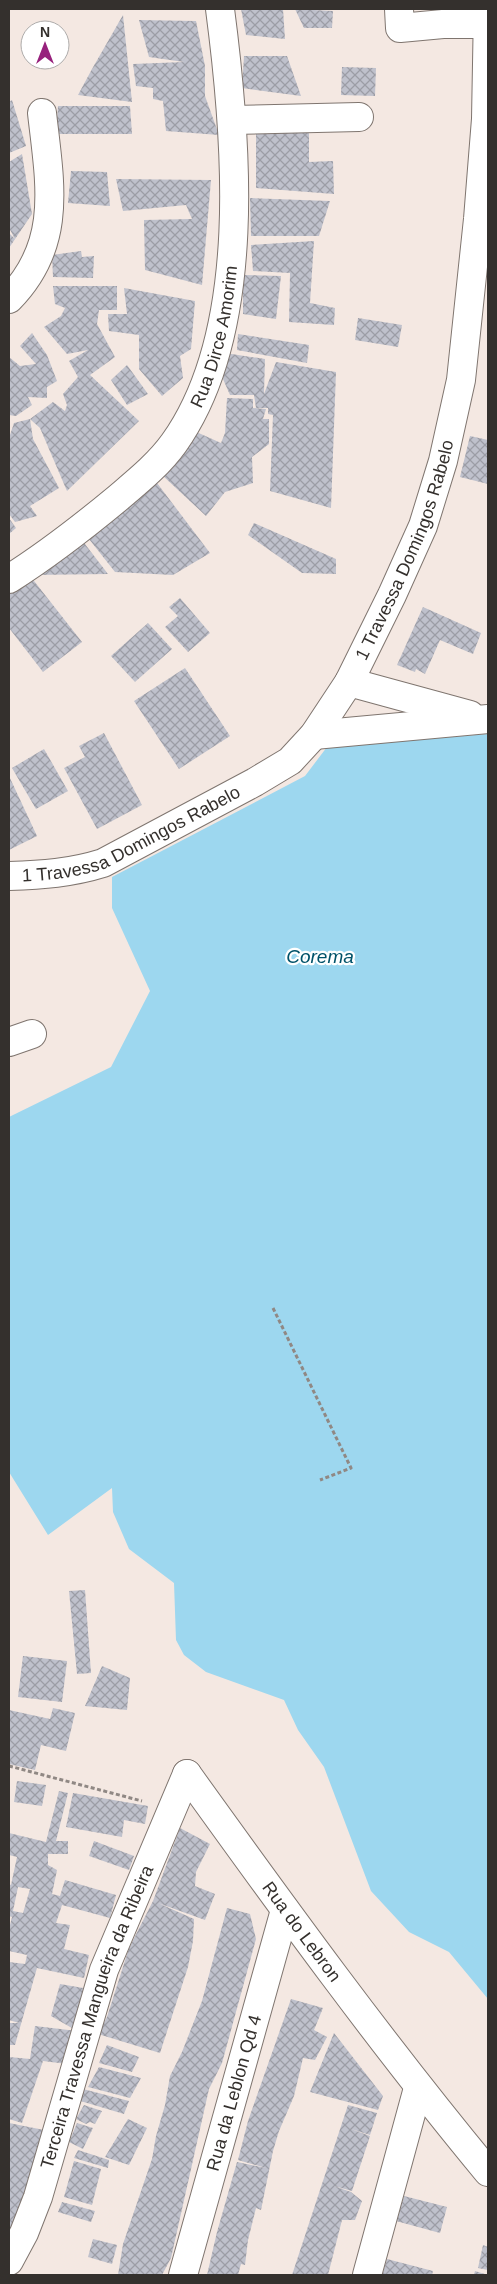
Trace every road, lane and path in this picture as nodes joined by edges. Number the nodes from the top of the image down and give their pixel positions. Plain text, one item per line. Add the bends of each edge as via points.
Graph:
1 (220, 9) edge
2 (399, 9) edge
3 (488, 9) edge
4 (488, 24) edge
5 (42, 113) dead end
6 (359, 117) dead end
7 (232, 120) junction
8 (9, 299) edge
9 (9, 579) edge
10 (349, 682) junction
11 (487, 719) edge
12 (314, 735) junction
13 (9, 876) edge
14 (273, 1308) dead end
15 (320, 1480) dead end
16 (9, 1766) edge
17 (187, 1774) joint
18 (172, 1809) junction
19 (285, 1910) junction
20 (418, 2088) junction
21 (488, 2172) edge
22 (9, 2261) edge
23 (183, 2275) edge
24 (367, 2275) edge

1 - 7 street, Rua Dirce Amorim
2 - 4 street via 400,28
3 - 4 street, 1 Travessa Domingos Rabelo
4 - 10 street, 1 Travessa Domingos Rabelo via 485,129 461,380 443,460 422,526
5 - 8 street via 49,172 49,219 41,253 24,284
6 - 7 street
7 - 9 street, Rua Dirce Amorim via 231,270 210,373 198,403 174,444 154,467 82,528
10 - 11 street
10 - 12 street, 1 Travessa Domingos Rabelo
11 - 12 street
12 - 13 street, 1 Travessa Domingos Rabelo via 290,761 103,863 79,871
14 - 15 path via 351,1468
16 - 18 path
17 - 18 street, Terceira Travessa Mangueira da Ribeira
17 - 19 street, Rua do Lebron
18 - 22 street, Terceira Travessa Mangueira da Ribeira via 104,1970 38,2197 24,2234
19 - 20 street, Rua do Lebron
19 - 23 street, Rua da Leblon Qd 4
20 - 21 street, Rua do Lebron
20 - 24 street

